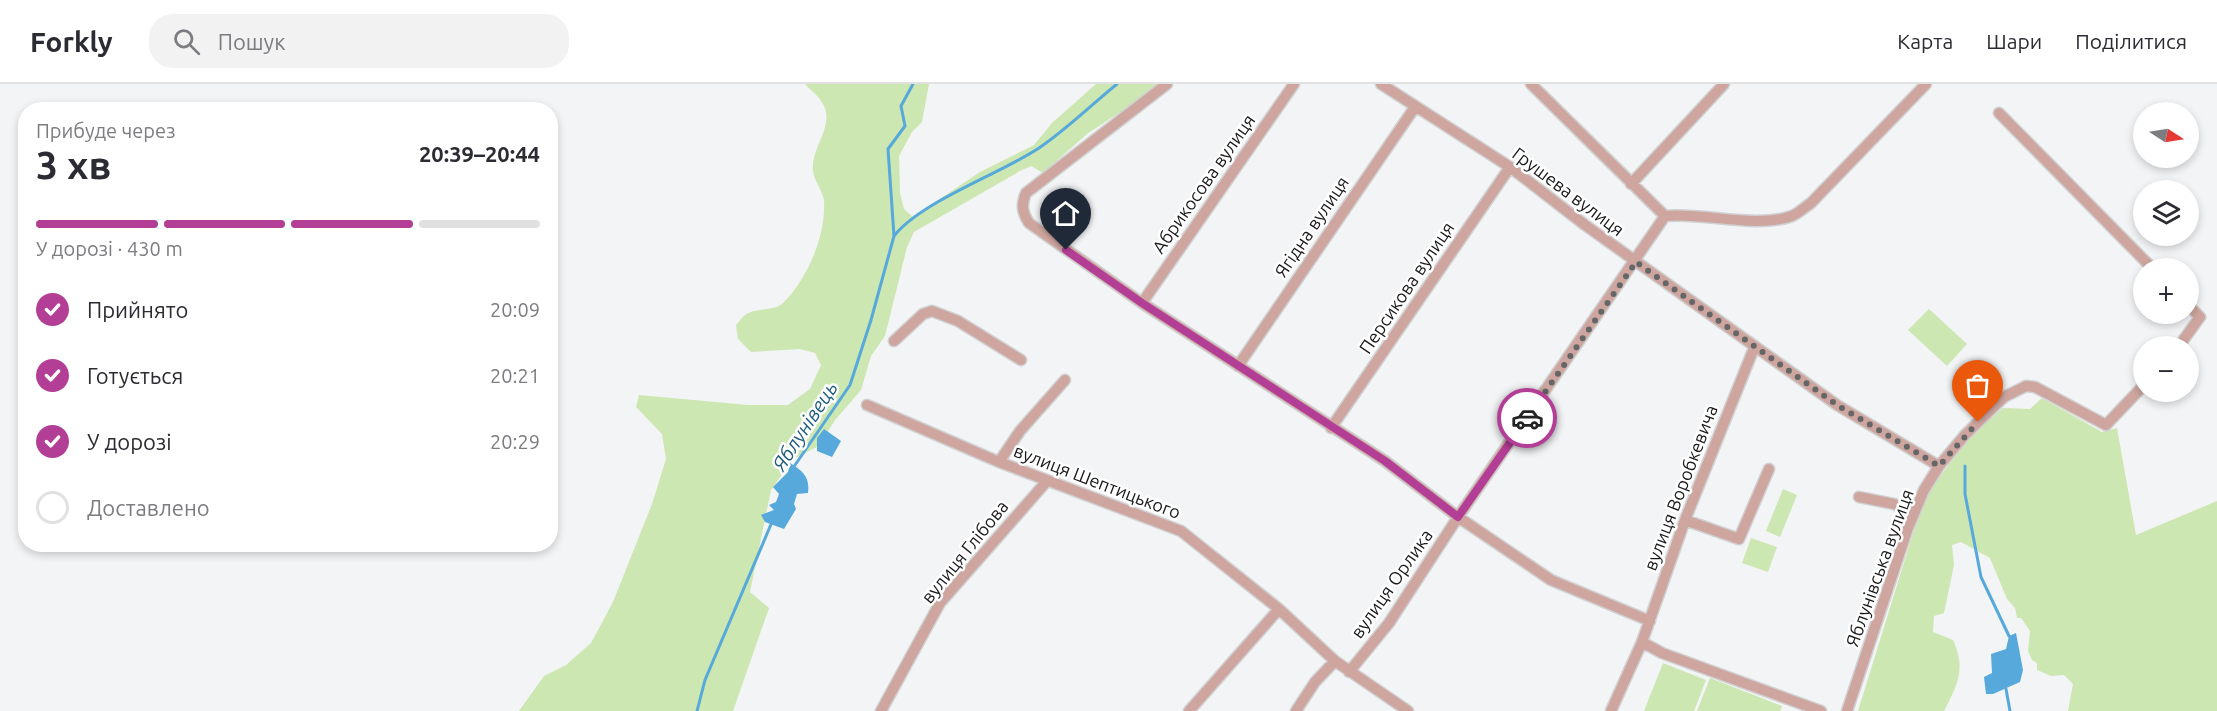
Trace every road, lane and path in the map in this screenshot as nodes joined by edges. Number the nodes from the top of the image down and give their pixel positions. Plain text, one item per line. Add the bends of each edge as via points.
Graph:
1 (1167, 84) edge
2 (1294, 84) edge
3 (1382, 84) edge
4 (1531, 84) edge
5 (1724, 84) edge
6 (1926, 84) edge
7 (1415, 107) junction
8 (1999, 112) dead end
9 (1510, 167) junction
10 (1631, 184) junction
11 (1665, 216) junction
12 (2142, 258) edge
13 (1636, 262) junction
14 (1142, 303) junction
15 (894, 341) dead end
16 (1754, 348) junction
17 (1021, 360) dead end
18 (1238, 366) junction
19 (1065, 380) dead end
20 (2133, 397) edge
21 (867, 405) dead end
22 (1331, 428) junction
23 (999, 462) junction
24 (1939, 466) junction
25 (1769, 469) dead end
26 (1047, 482) junction
27 (1859, 497) dead end
28 (1914, 513) junction
29 (1458, 517) junction
30 (1685, 520) junction
31 (1279, 609) junction
32 (1650, 621) junction
33 (1642, 642) junction
34 (1335, 661) junction
35 (1349, 672) junction
36 (1401, 709) edge
37 (881, 711) edge
38 (1189, 711) edge
39 (1296, 711) edge
40 (1611, 711) edge
41 (1821, 711) edge
42 (1847, 711) edge

1 - 14 street via 1026,193 1022,202 1029,223
2 - 14 street, Абрикосова вулиця
3 - 7 street, Грушева вулиця
4 - 10 street
5 - 10 street
6 - 11 street via 1811,202 1792,216 1766,220
7 - 9 street, Грушева вулиця
7 - 18 street, Ягідна вулиця
8 - 12 street
9 - 13 street, Грушева вулиця
9 - 22 street, Персикова вулиця
10 - 11 street
11 - 13 street, вулиця Орлика
13 - 16 street, Грушева вулиця
13 - 29 street, вулиця Орлика
14 - 18 street
15 - 17 street via 932,310 958,321
16 - 24 street, Грушева вулиця via 1837,405
16 - 30 street, вулиця Воробкевича
18 - 22 street
19 - 23 street via 1020,431
20 - 24 street, Яблунівська вулиця via 2106,425 2035,387 2026,386 2004,397
21 - 23 street, вулиця Шептицького
22 - 29 street via 1385,461
23 - 26 street, вулиця Шептицького
24 - 28 street, Яблунівська вулиця
25 - 30 street via 1739,539
26 - 31 street, вулиця Шептицького via 1181,531
26 - 37 street, вулиця Глібова via 940,603
27 - 28 street via 1894,504
28 - 42 street, Яблунівська вулиця
29 - 32 street via 1551,580
29 - 35 street, вулиця Орлика via 1389,623
30 - 32 street, вулиця Воробкевича
31 - 34 street, вулиця Шептицького
31 - 38 street
32 - 33 street, вулиця Воробкевича
33 - 40 street, вулиця Воробкевича
33 - 41 street via 1662,653
34 - 35 street, вулиця Шептицького
34 - 39 street
35 - 36 street, вулиця Шептицького

